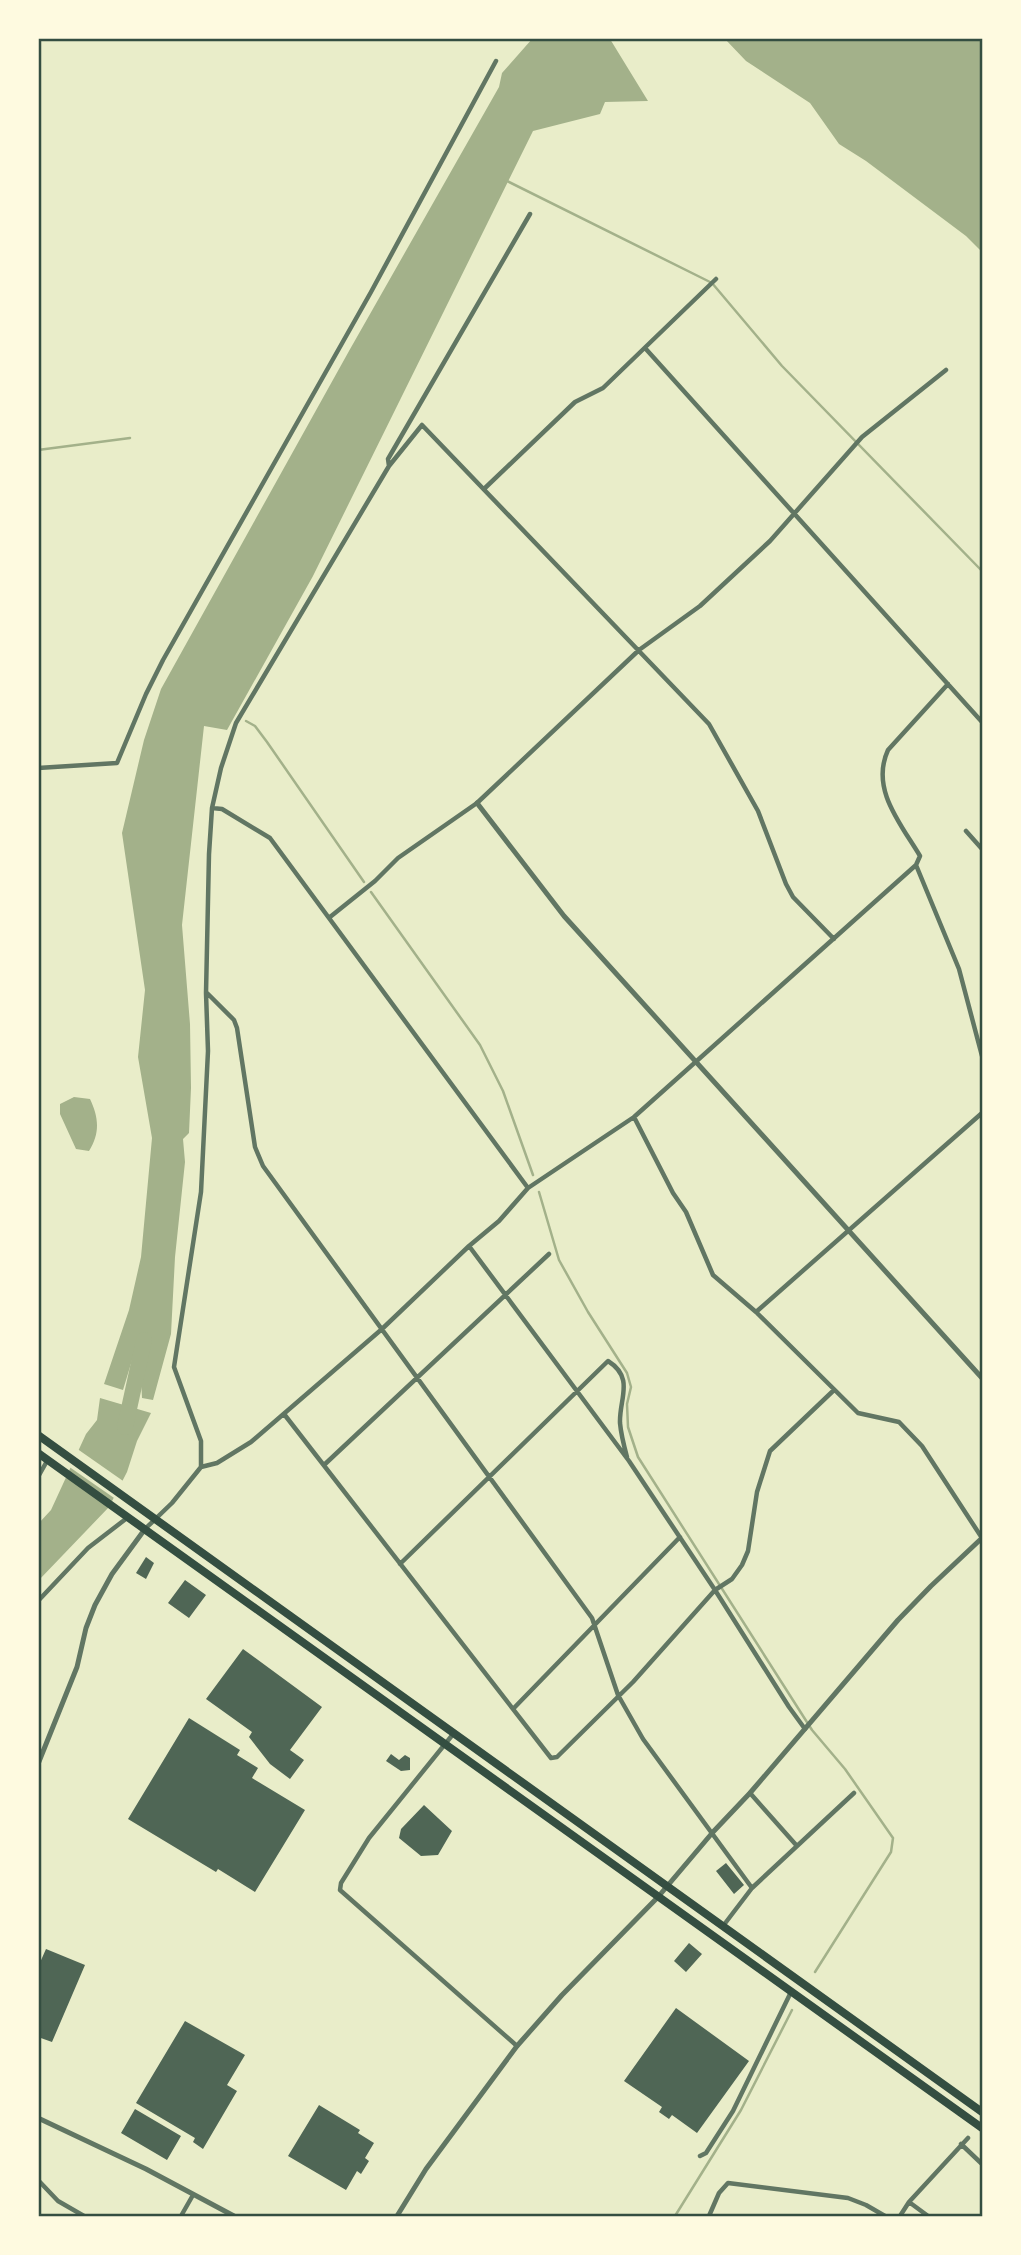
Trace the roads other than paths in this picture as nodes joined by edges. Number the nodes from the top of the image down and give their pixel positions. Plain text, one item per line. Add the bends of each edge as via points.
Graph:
1 (496, 61) dead end
2 (530, 214) dead end
3 (716, 279) dead end
4 (645, 348) junction
5 (946, 370) dead end
6 (389, 466) junction
7 (485, 488) junction
8 (794, 514) junction
9 (639, 650) junction
10 (948, 684) junction
11 (982, 722) edge
12 (38, 768) edge
13 (477, 803) junction
14 (212, 808) junction
15 (966, 831) dead end
16 (982, 849) edge
17 (916, 864) junction
18 (330, 917) junction
19 (834, 939) junction
20 (206, 993) junction
21 (982, 1056) edge
22 (696, 1063) junction
23 (982, 1113) edge
24 (634, 1117) junction
25 (528, 1188) junction
26 (849, 1230) junction
27 (469, 1246) junction
28 (549, 1254) dead end
29 (506, 1295) junction
30 (756, 1312) junction
31 (382, 1329) junction
32 (417, 1378) junction
33 (982, 1378) edge
34 (577, 1391) junction
35 (833, 1391) junction
36 (284, 1414) junction
37 (38, 1435) edge
38 (38, 1453) edge
39 (629, 1461) junction
40 (50, 1462) junction
41 (324, 1465) junction
42 (201, 1467) junction
43 (489, 1476) junction
44 (38, 1477) edge
45 (128, 1517) junction
46 (157, 1518) junction
47 (145, 1529) junction
48 (680, 1537) junction
49 (982, 1538) edge
50 (400, 1564) junction
51 (715, 1590) junction
52 (38, 1601) edge
53 (595, 1626) junction
54 (618, 1695) junction
55 (513, 1709) junction
56 (805, 1729) junction
57 (454, 1733) junction
58 (444, 1744) junction
59 (38, 1764) edge
60 (750, 1793) junction
61 (854, 1793) dead end
62 (713, 1832) junction
63 (797, 1846) junction
64 (667, 1886) junction
65 (752, 1888) junction
66 (659, 1897) junction
67 (723, 1926) junction
68 (791, 1991) junction
69 (517, 2046) junction
70 (982, 2112) edge
71 (38, 2118) edge
72 (982, 2128) edge
73 (968, 2138) dead end
74 (961, 2144) junction
75 (700, 2156) dead end
76 (982, 2164) edge
77 (38, 2180) edge
78 (193, 2194) junction
79 (909, 2202) junction
80 (84, 2217) edge
81 (181, 2217) edge
82 (234, 2217) edge
83 (397, 2217) edge
84 (709, 2217) edge
85 (885, 2217) edge
86 (900, 2217) edge
87 (928, 2217) edge

1 - 12 street via 163,660 117,763
2 - 6 street via 388,458
3 - 4 street
4 - 7 street via 603,388 575,401
4 - 8 street
5 - 8 street via 862,437
6 - 7 street via 422,425
6 - 14 street via 236,723
7 - 9 street
8 - 9 street via 700,606
8 - 10 street
9 - 13 street
9 - 19 street via 709,724 753,802 793,897
10 - 11 street
10 - 17 street via 888,750 883,762 887,801 920,856
13 - 18 street via 398,858
13 - 22 street via 564,916
14 - 18 street via 222,809 270,838
14 - 20 street
15 - 16 street
17 - 19 street
17 - 21 street via 959,970
18 - 25 street
19 - 22 street
20 - 31 street via 237,1028 255,1147 263,1166
20 - 42 street via 201,1192 174,1367 201,1441
22 - 24 street
22 - 26 street
23 - 26 street
24 - 25 street
24 - 30 street via 687,1212 713,1275
25 - 27 street
26 - 30 street
26 - 33 street
27 - 29 street
27 - 31 street
28 - 29 street
29 - 32 street
29 - 34 street
30 - 35 street
31 - 32 street
31 - 36 street
32 - 41 street
32 - 43 street
34 - 39 street
34 - 39 street via 608,1361 616,1365 626,1386 620,1421
34 - 43 street
35 - 49 street via 858,1413 898,1422 922,1446
35 - 51 street via 770,1451 743,1565
36 - 41 street
36 - 42 street via 243,1447
37 - 46 highway
38 - 40 highway
39 - 48 street
40 - 44 street
40 - 45 highway
41 - 50 street
42 - 46 street
43 - 50 street
43 - 53 street
45 - 47 highway
45 - 52 street via 88,1548
46 - 47 street
46 - 57 highway
47 - 58 highway
47 - 59 street via 95,1605 78,1667
48 - 51 street
48 - 53 street
49 - 56 street via 898,1620
50 - 55 street
51 - 54 street
51 - 56 street
53 - 54 street
53 - 55 street
54 - 55 street via 551,1758
54 - 62 street via 643,1739
56 - 60 street
57 - 58 street
57 - 64 highway
58 - 66 highway
58 - 69 street via 369,1838 340,1890
60 - 62 street
60 - 63 street
61 - 63 street
62 - 64 street
62 - 65 street
63 - 65 street
64 - 66 street
64 - 67 highway
65 - 67 street
66 - 68 highway
66 - 69 street
67 - 70 highway
68 - 72 highway
68 - 75 street via 733,2111
69 - 83 street via 426,2168
71 - 78 street
73 - 74 street
74 - 76 street
74 - 79 street
77 - 80 street via 58,2201
78 - 81 street
78 - 82 street
79 - 86 street
79 - 87 street
84 - 85 street via 728,2183 848,2198

